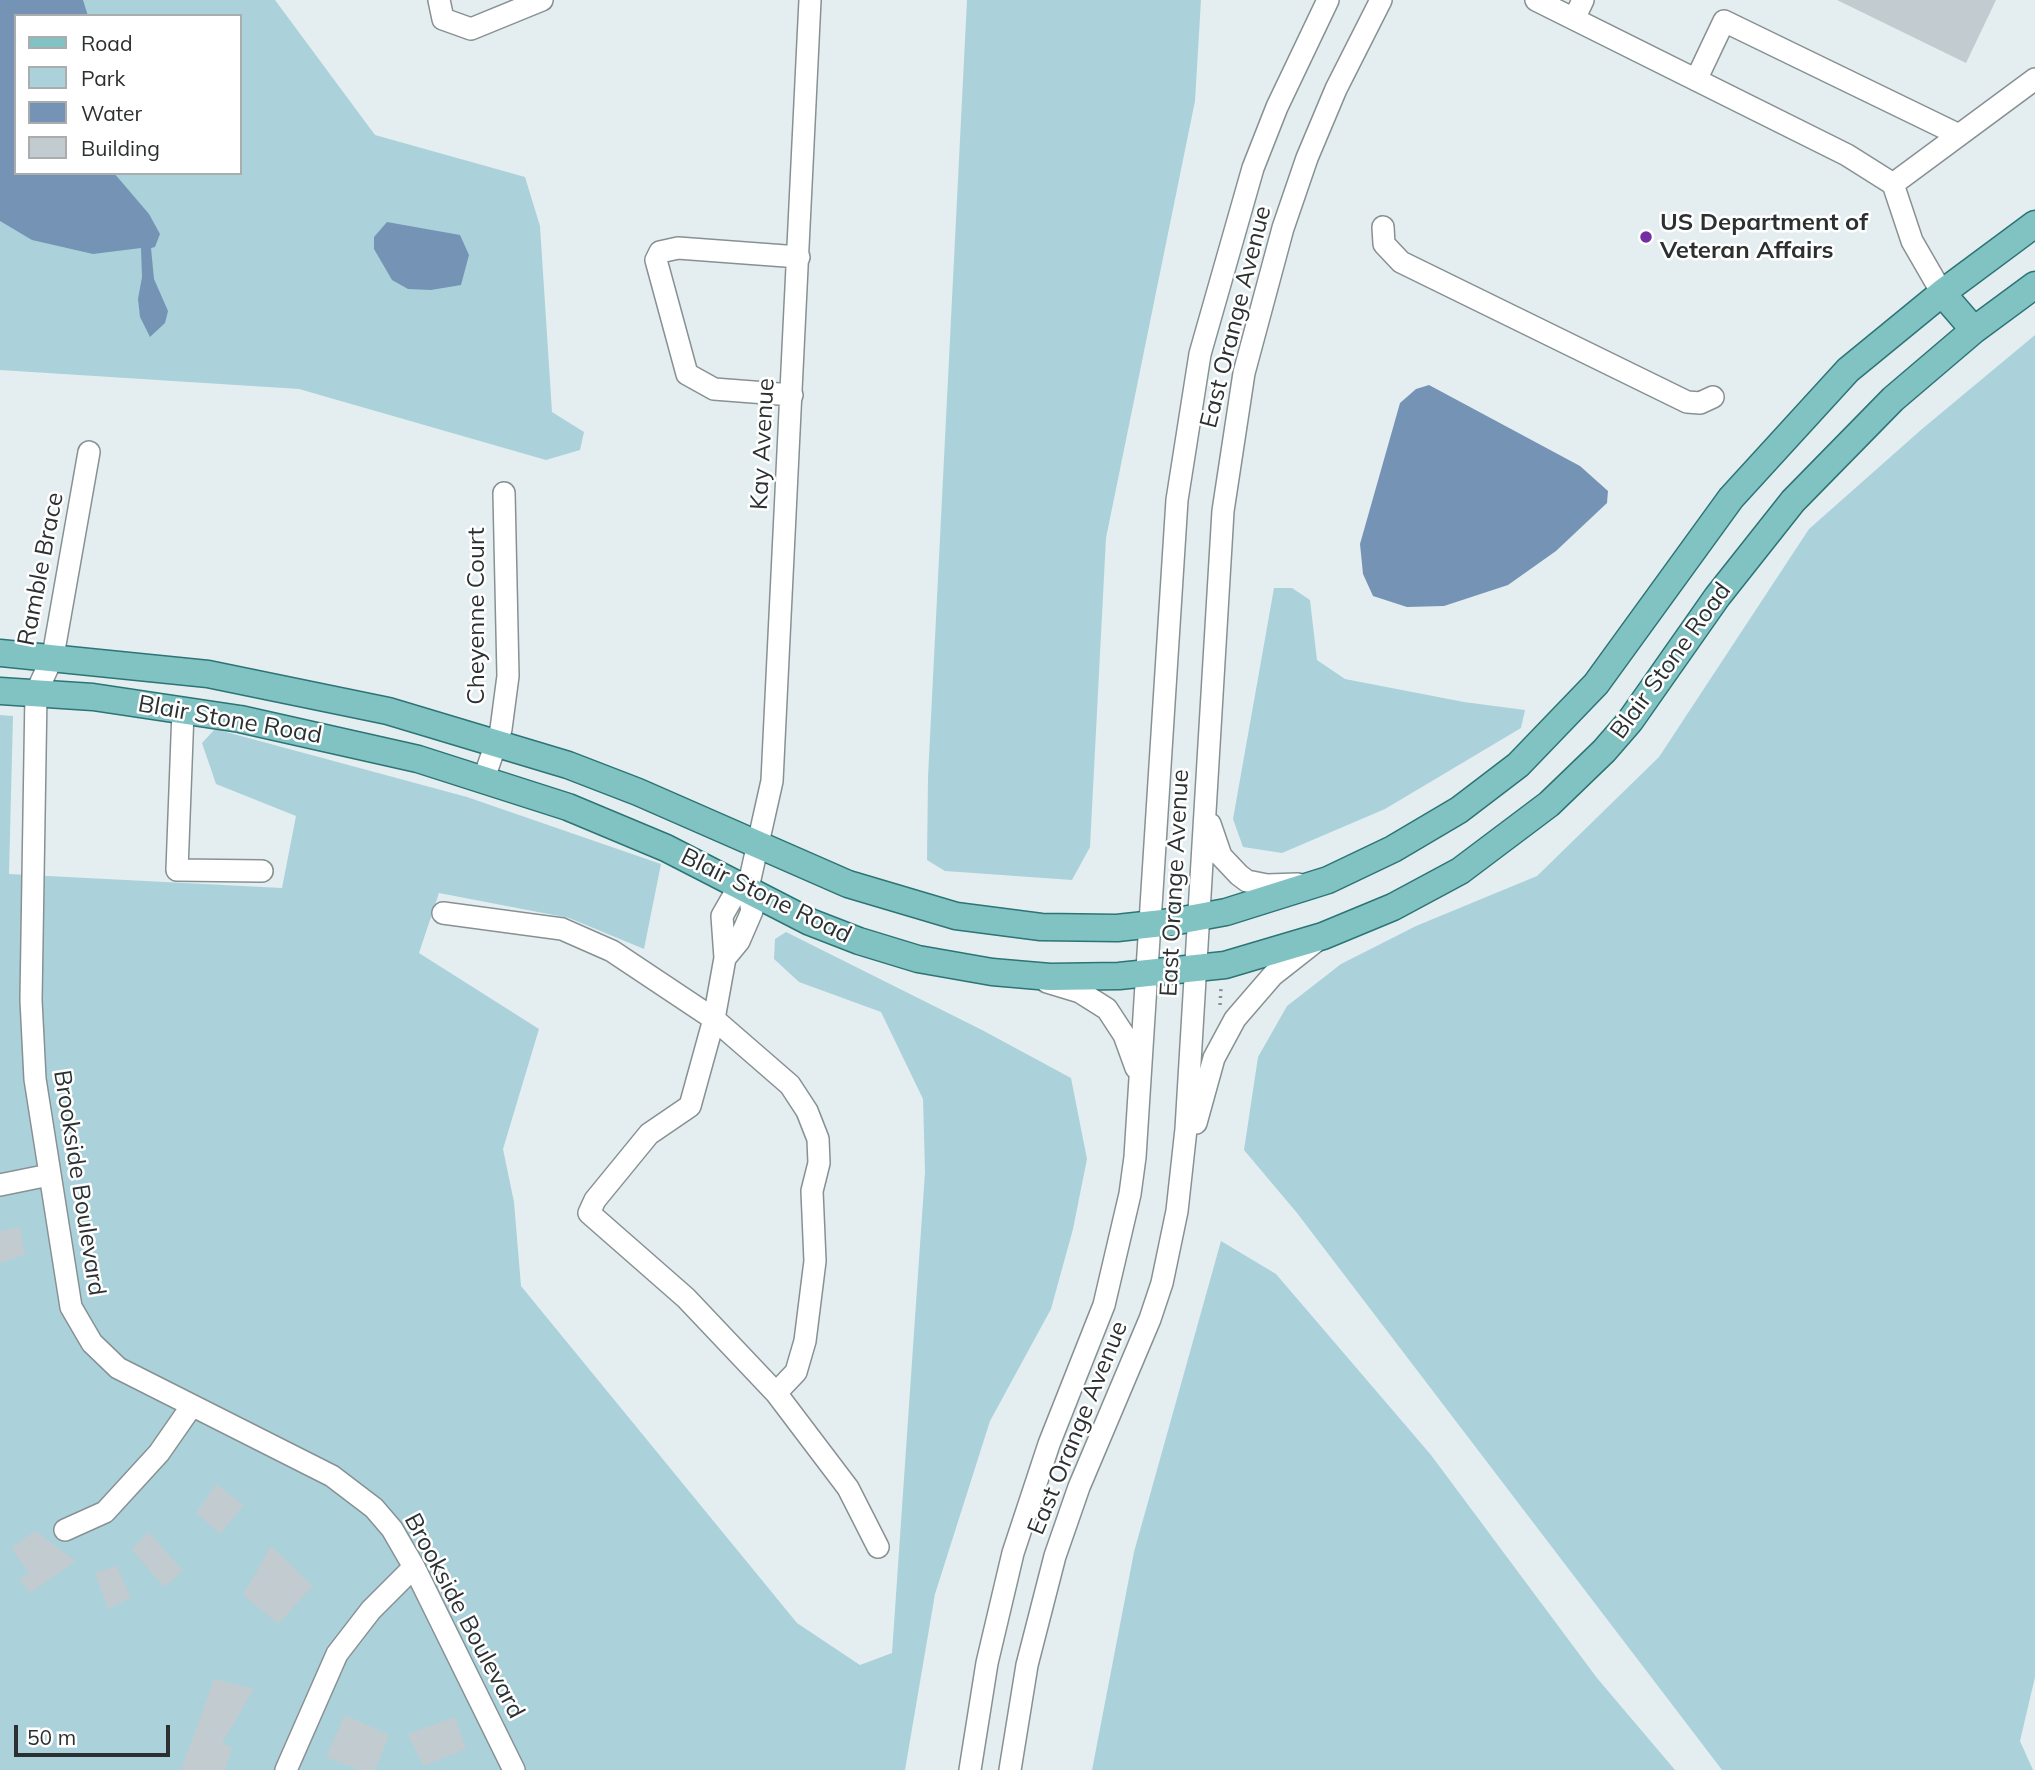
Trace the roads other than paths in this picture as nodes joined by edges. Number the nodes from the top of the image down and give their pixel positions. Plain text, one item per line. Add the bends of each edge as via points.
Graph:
1 (439, 0) edge
2 (541, 0) edge
3 (810, 0) edge
4 (1328, 0) edge
5 (1381, 0) edge
6 (1536, 0) edge
7 (1579, 9) edge
8 (2035, 79) edge
9 (1696, 80) junction
10 (1959, 135) junction
11 (1893, 184) junction
12 (2035, 224) edge
13 (1383, 227) dead end
14 (799, 257) junction
15 (2035, 285) edge
16 (1942, 293) junction
17 (1973, 330) junction
18 (792, 395) junction
19 (1713, 397) dead end
20 (89, 452) dead end
21 (504, 493) dead end
22 (0, 653) edge
23 (52, 656) junction
24 (0, 691) edge
25 (36, 693) junction
26 (183, 711) junction
27 (498, 742) junction
28 (484, 778) junction
29 (1206, 807) junction
30 (758, 846) junction
31 (262, 871) dead end
32 (1328, 880) junction
33 (748, 888) junction
34 (443, 913) dead end
35 (1199, 917) junction
36 (1149, 926) junction
37 (1323, 936) junction
38 (1196, 970) junction
39 (1145, 974) junction
40 (1018, 975) junction
41 (714, 1019) junction
42 (1139, 1080) junction
43 (49, 1175) junction
44 (1182, 1176) junction
45 (0, 1185) edge
46 (776, 1394) junction
47 (191, 1407) junction
48 (65, 1530) dead end
49 (878, 1548) dead end
50 (414, 1567) junction
51 (286, 1770) edge
52 (514, 1770) edge
53 (970, 1770) edge
54 (1010, 1770) edge

1 - 2 street via 443,19 471,29
3 - 14 street, Kay Avenue
4 - 36 street, East Orange Avenue via 1253,168 1200,354 1177,500
5 - 29 street, East Orange Avenue via 1307,158 1244,373 1223,511
6 - 7 street
7 - 9 street
8 - 10 street
9 - 10 street via 1724,21
9 - 11 street via 1847,155
10 - 11 street
11 - 16 street via 1912,241
12 - 16 main road, Blair Stone Road
13 - 19 street via 1384,244 1401,262 1686,402 1700,403
14 - 18 street, Kay Avenue
14 - 18 street via 678,247 660,252 656,260 687,374 714,389
15 - 17 main road, Blair Stone Road
16 - 17 main road
16 - 32 main road, Blair Stone Road via 1848,370 1756,468 1707,527 1596,684 1546,739 1488,790 1427,830
17 - 37 main road, Blair Stone Road via 1893,399 1793,501 1717,597 1645,701 1575,780 1522,827 1460,871 1393,907
18 - 30 street, Kay Avenue via 772,781
20 - 23 street, Ramble Brace
21 - 27 street, Cheyenne Court via 508,676
22 - 23 main road, Blair Stone Road
23 - 25 street, Ramble Brace
23 - 27 main road, Blair Stone Road via 253,681 364,705
24 - 25 main road, Blair Stone Road
25 - 26 main road, Blair Stone Road
25 - 43 street, Brookside Boulevard via 31,1000 34,1079
26 - 28 main road, Blair Stone Road via 347,740
26 - 31 street via 177,870
27 - 28 street, Cheyenne Court
27 - 30 main road, Blair Stone Road via 638,792
28 - 33 main road, Blair Stone Road via 623,829
29 - 32 street via 1221,856 1247,881 1290,885
29 - 35 street, East Orange Avenue
30 - 33 street, Kay Avenue
30 - 36 main road, Blair Stone Road via 872,892 956,916 1041,927
32 - 35 main road, Blair Stone Road
33 - 40 main road, Blair Stone Road via 810,922 881,949 956,967
33 - 41 street, Kay Avenue via 752,911 739,941 725,958
34 - 41 street via 562,929 612,951
35 - 36 main road, Blair Stone Road
35 - 38 street, East Orange Avenue
36 - 39 street, East Orange Avenue
37 - 38 main road, Blair Stone Road
37 - 44 street via 1273,975 1234,1019 1214,1058
38 - 39 main road, Blair Stone Road
38 - 44 street, East Orange Avenue
39 - 40 main road, Blair Stone Road
39 - 42 street, East Orange Avenue
40 - 42 street via 1096,999 1116,1020
41 - 46 street via 790,1085 818,1139 819,1163 812,1191 815,1261 804,1341 796,1372
41 - 46 street via 690,1106 649,1134 589,1213 686,1298
42 - 53 street, East Orange Avenue via 1133,1170 1115,1267 1023,1516 994,1626
43 - 45 street
43 - 47 street, Brookside Boulevard via 65,1285 80,1326 118,1368
44 - 54 street, East Orange Avenue via 1170,1248 1150,1319 1080,1487 1045,1590
46 - 49 street via 848,1488
47 - 48 street via 159,1453 104,1512
47 - 50 street, Brookside Boulevard via 349,1487 392,1529
50 - 51 street via 371,1610 337,1654
50 - 52 street, Brookside Boulevard

